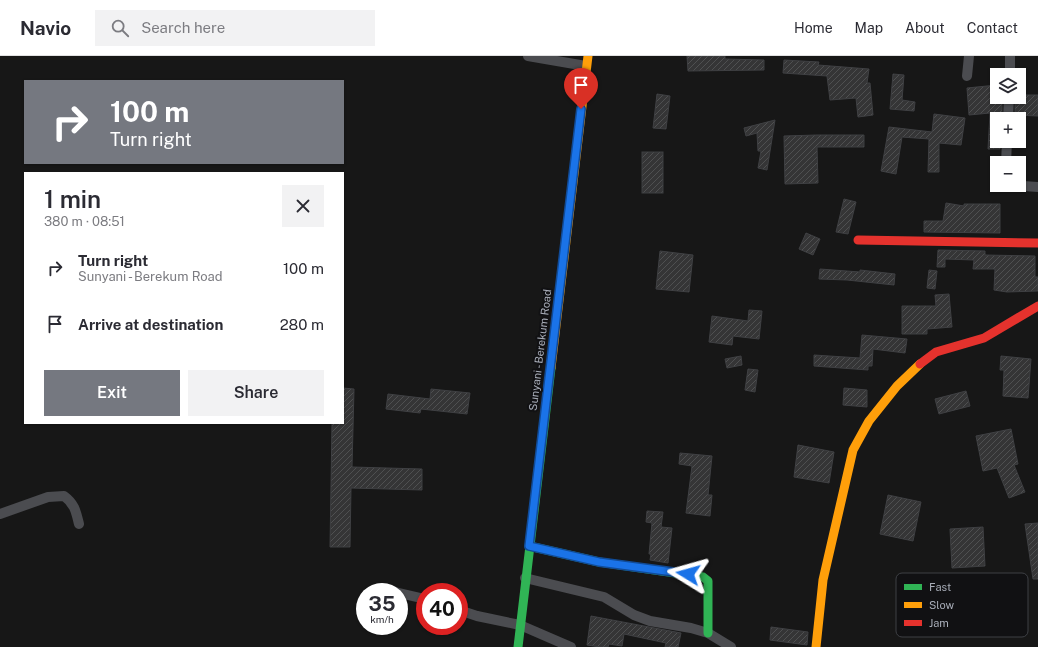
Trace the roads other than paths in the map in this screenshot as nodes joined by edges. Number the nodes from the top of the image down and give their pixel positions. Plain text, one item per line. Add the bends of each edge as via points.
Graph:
1 (528, 56) edge
2 (969, 56) edge
3 (1010, 56) edge
4 (587, 61) edge
5 (1010, 68) edge
6 (967, 76) dead end
7 (1026, 187) edge
8 (1038, 188) edge
9 (858, 240) dead end
10 (1038, 243) edge
11 (1038, 306) edge
12 (0, 514) edge
13 (79, 524) dead end
14 (529, 546) junction
15 (525, 578) junction
16 (468, 613) edge
17 (520, 625) junction
18 (708, 634) junction
19 (518, 647) edge
20 (571, 647) edge
21 (731, 647) edge
22 (816, 647) edge

1 - 4 street
2 - 6 street
3 - 5 street
4 - 14 street, Sunyani - Berekum Road
7 - 8 street
9 - 10 street
11 - 22 street via 984,338 936,352 897,386 869,420 853,450 846,476 816,622
12 - 13 street via 48,497 64,496 75,508
14 - 15 street, Sunyani - Berekum Road
14 - 18 street via 599,562 703,576 708,581
15 - 17 street, Sunyani - Berekum Road
15 - 18 street via 604,597 634,615 650,621 691,628
16 - 17 street
17 - 19 street, Sunyani - Berekum Road
17 - 20 street
18 - 21 street

